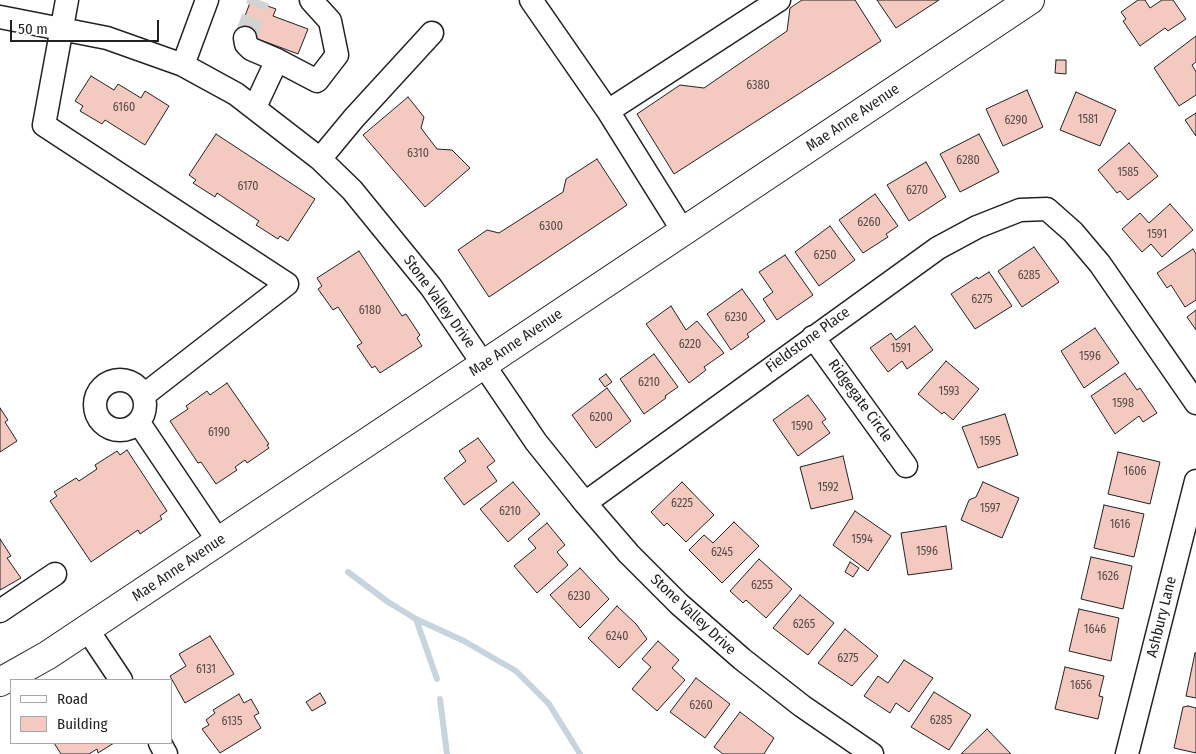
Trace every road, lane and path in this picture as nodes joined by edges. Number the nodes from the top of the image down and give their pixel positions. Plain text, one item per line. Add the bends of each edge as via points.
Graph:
1 (68, 0) edge
2 (207, 0) edge
3 (311, 0) edge
4 (531, 0) edge
5 (779, 0) edge
6 (1030, 0) edge
7 (0, 17) edge
8 (63, 29) junction
9 (432, 33) dead end
10 (248, 43) dead end
11 (277, 60) junction
12 (183, 65) junction
13 (255, 107) junction
14 (608, 112) junction
15 (320, 159) junction
16 (683, 231) junction
17 (813, 337) junction
18 (483, 365) junction
19 (144, 395) junction
20 (1196, 403) edge
21 (139, 423) junction
22 (906, 466) dead end
23 (1196, 481) edge
24 (585, 503) junction
25 (218, 542) junction
26 (55, 574) dead end
27 (0, 611) edge
28 (87, 629) junction
29 (119, 679) edge
30 (0, 682) edge
31 (872, 754) edge
32 (1127, 754) edge

1 - 8 street
2 - 12 street
3 - 11 street via 330,21 337,55 317,81
4 - 14 street
5 - 14 street
6 - 16 main road, Mae Anne Avenue
7 - 8 street, Stone Valley Drive
8 - 12 street, Stone Valley Drive via 107,38
8 - 19 street via 44,125 288,284
9 - 15 street
10 - 11 street
11 - 13 street
12 - 13 street, Stone Valley Drive
13 - 15 street, Stone Valley Drive
14 - 16 street
15 - 18 street, Stone Valley Drive via 352,190 431,287
16 - 18 main road, Mae Anne Avenue
17 - 20 street, Fieldstone Place via 938,248 977,227 1020,210 1047,209 1100,264
17 - 22 street, Ridgegate Circle
17 - 24 street, Fieldstone Place
18 - 24 street, Stone Valley Drive via 536,442
18 - 25 main road, Mae Anne Avenue
19 - 21 street via 146,410
19 - 21 street via 139,388 124,380 107,383 96,396 96,414 107,427 124,431
21 - 25 street
23 - 32 street, Ashbury Lane
24 - 31 street, Stone Valley Drive via 673,598 742,659 802,706
25 - 28 main road, Mae Anne Avenue
26 - 27 street
28 - 29 street
28 - 30 main road, Mae Anne Avenue

